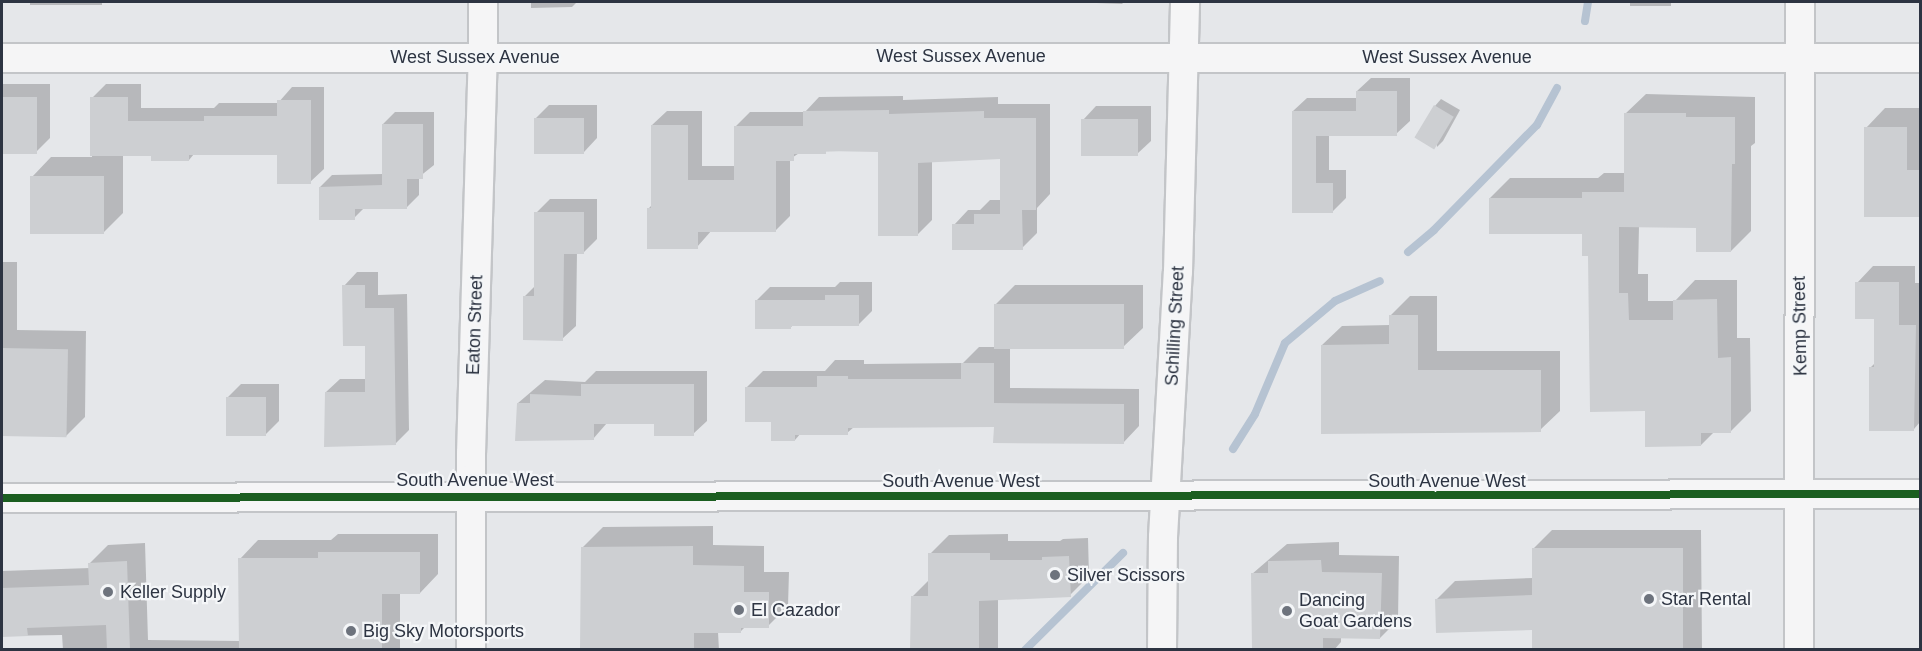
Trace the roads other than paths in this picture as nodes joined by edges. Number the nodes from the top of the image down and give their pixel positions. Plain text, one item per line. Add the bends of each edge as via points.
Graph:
1 (483, 2) edge
2 (1185, 2) edge
3 (1800, 2) edge
4 (1185, 56) junction
5 (483, 57) junction
6 (2, 58) edge
7 (1799, 58) junction
8 (1920, 58) edge
9 (1920, 494) edge
10 (470, 495) junction
11 (1165, 496) junction
12 (1799, 496) junction
13 (2, 498) edge
14 (471, 650) edge
15 (1162, 650) edge
16 (1798, 650) edge

1 - 5 street, Eaton Street
2 - 4 street, Schilling Street
3 - 7 street, Kemp Street
4 - 5 street, West Sussex Avenue
4 - 7 street, West Sussex Avenue
4 - 11 street, Schilling Street
5 - 6 street, West Sussex Avenue
5 - 10 street, Eaton Street
7 - 8 street, West Sussex Avenue
7 - 12 street, Kemp Street
9 - 12 street, South Avenue West
10 - 11 street, South Avenue West
10 - 13 street, South Avenue West
10 - 14 street, Eaton Street
11 - 12 street, South Avenue West
11 - 15 street, Schilling Street
12 - 16 street, Kemp Street

